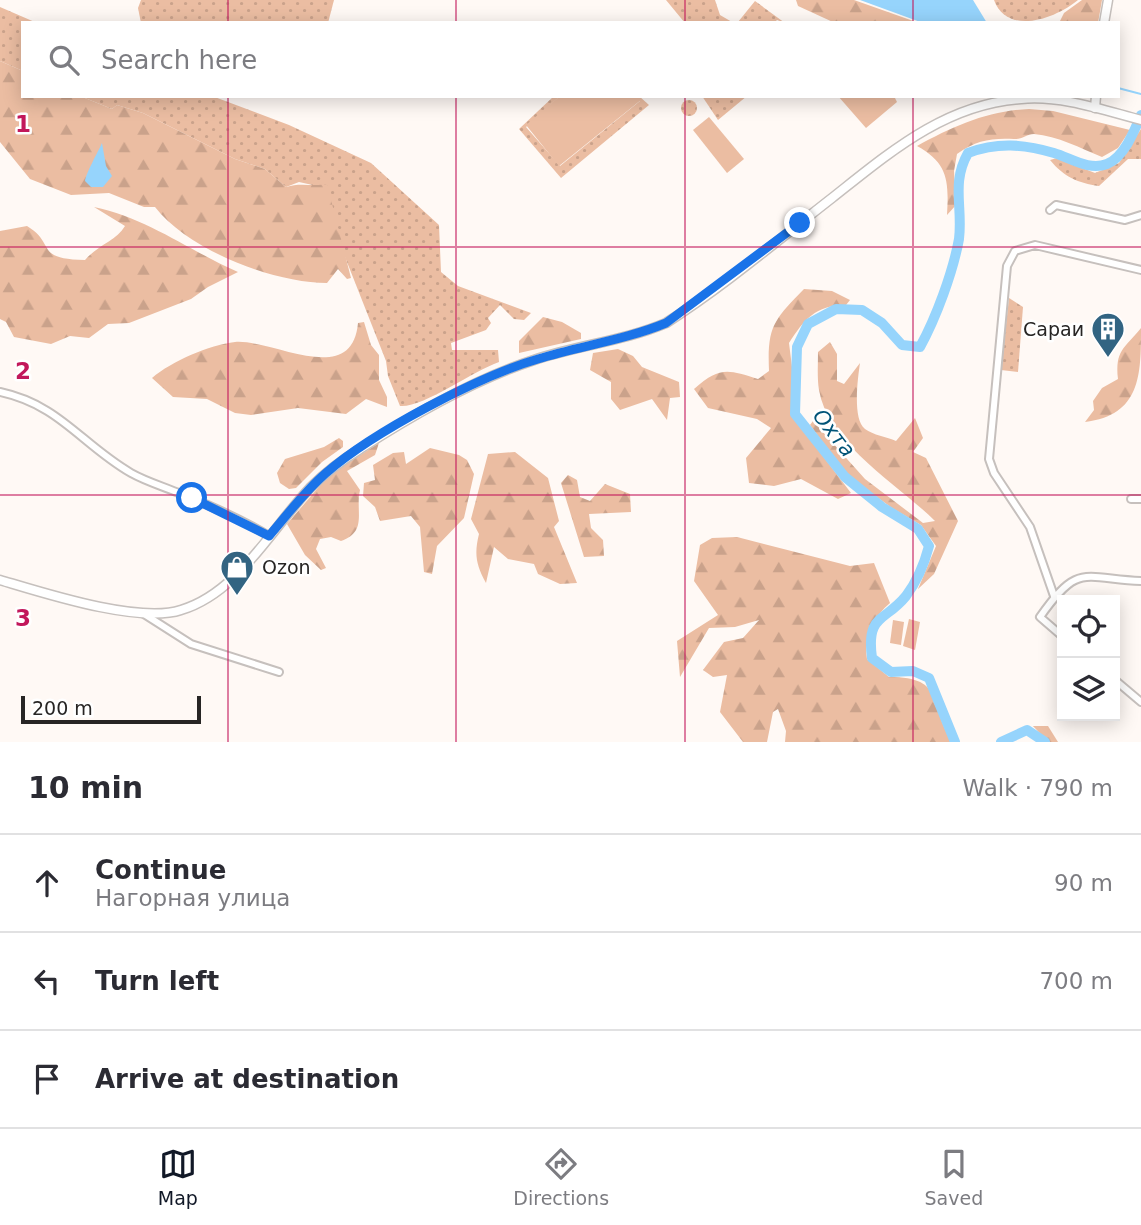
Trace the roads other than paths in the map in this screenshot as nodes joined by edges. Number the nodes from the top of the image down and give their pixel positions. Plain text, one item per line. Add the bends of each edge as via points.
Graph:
1 (1108, 0) edge
2 (1104, 21) edge
3 (1096, 98) edge
4 (1095, 108) junction
5 (1141, 120) edge
6 (1050, 209) dead end
7 (1141, 215) edge
8 (1141, 270) edge
9 (0, 392) edge
10 (1130, 499) dead end
11 (1141, 499) edge
12 (269, 536) junction
13 (0, 580) edge
14 (1141, 582) edge
15 (1054, 596) junction
16 (144, 614) junction
17 (1057, 632) edge
18 (279, 672) dead end
19 (1120, 684) edge
20 (1141, 702) edge

1 - 2 main road
3 - 4 main road
4 - 5 main road
4 - 12 main road via 1024,98 945,118 891,152 666,323 536,359 447,399 327,472
6 - 7 street via 1056,205 1125,220
8 - 15 street via 1035,245 1021,248 1010,258 1005,275 989,458 1030,527
9 - 12 street via 57,414 95,450 134,475
10 - 11 street
12 - 16 main road via 212,596 178,612
13 - 16 main road
14 - 15 street via 1083,575
15 - 17 street via 1040,617
16 - 18 street via 191,644
19 - 20 street

